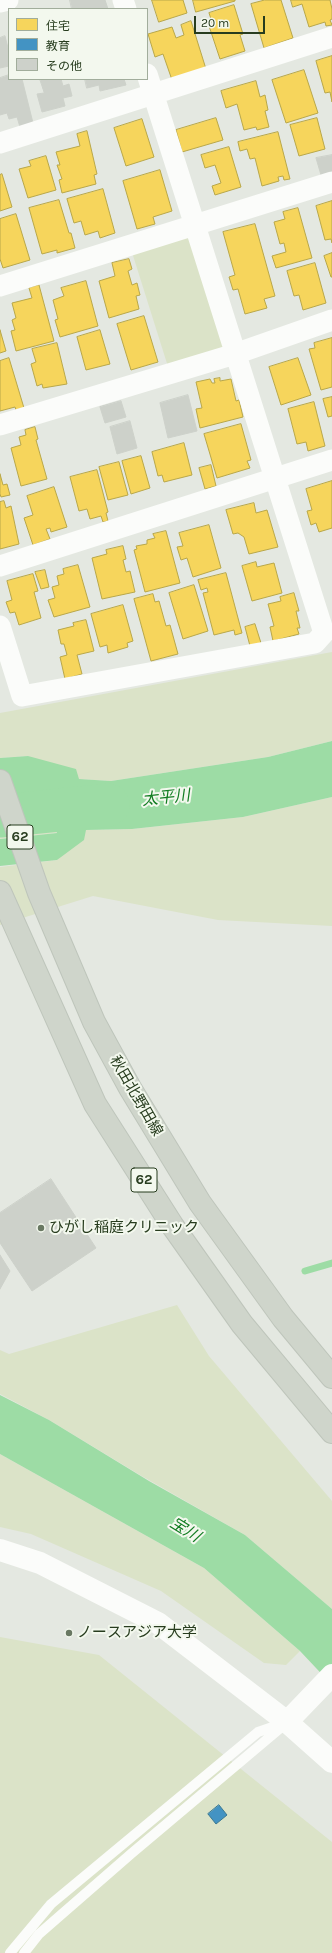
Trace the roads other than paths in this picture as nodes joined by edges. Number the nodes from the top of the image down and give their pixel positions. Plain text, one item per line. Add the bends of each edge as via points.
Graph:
1 (8, 0) edge
2 (0, 2) edge
3 (332, 37) edge
4 (150, 84) edge
5 (0, 143) edge
6 (332, 182) edge
7 (194, 225) junction
8 (0, 286) edge
9 (332, 320) edge
10 (235, 354) junction
11 (0, 425) edge
12 (332, 460) edge
13 (275, 478) junction
14 (0, 566) edge
15 (324, 604) edge
16 (0, 626) edge
17 (0, 781) edge
18 (1, 895) edge
19 (332, 1377) edge
20 (332, 1432) edge
21 (0, 1550) edge
22 (328, 1678) edge
23 (287, 1722) junction
24 (332, 1762) edge
25 (10, 1953) edge
26 (24, 1953) edge

1 - 2 street
3 - 4 street
4 - 5 street
4 - 7 street
6 - 7 street
7 - 8 street
7 - 10 street
9 - 10 street
10 - 11 street
10 - 13 street
12 - 13 street
13 - 14 street
13 - 15 street
15 - 16 street via 324,633 315,644 22,696
17 - 19 main road, 秋田北野田線 / 62 via 39,893 94,1022 130,1088 200,1203 283,1318
18 - 20 main road, 62 via 95,1104 172,1225 242,1324
21 - 23 street via 40,1563 158,1623
22 - 23 street
23 - 24 street
23 - 25 lane via 253,1735 51,1904
23 - 26 lane via 39,1934

